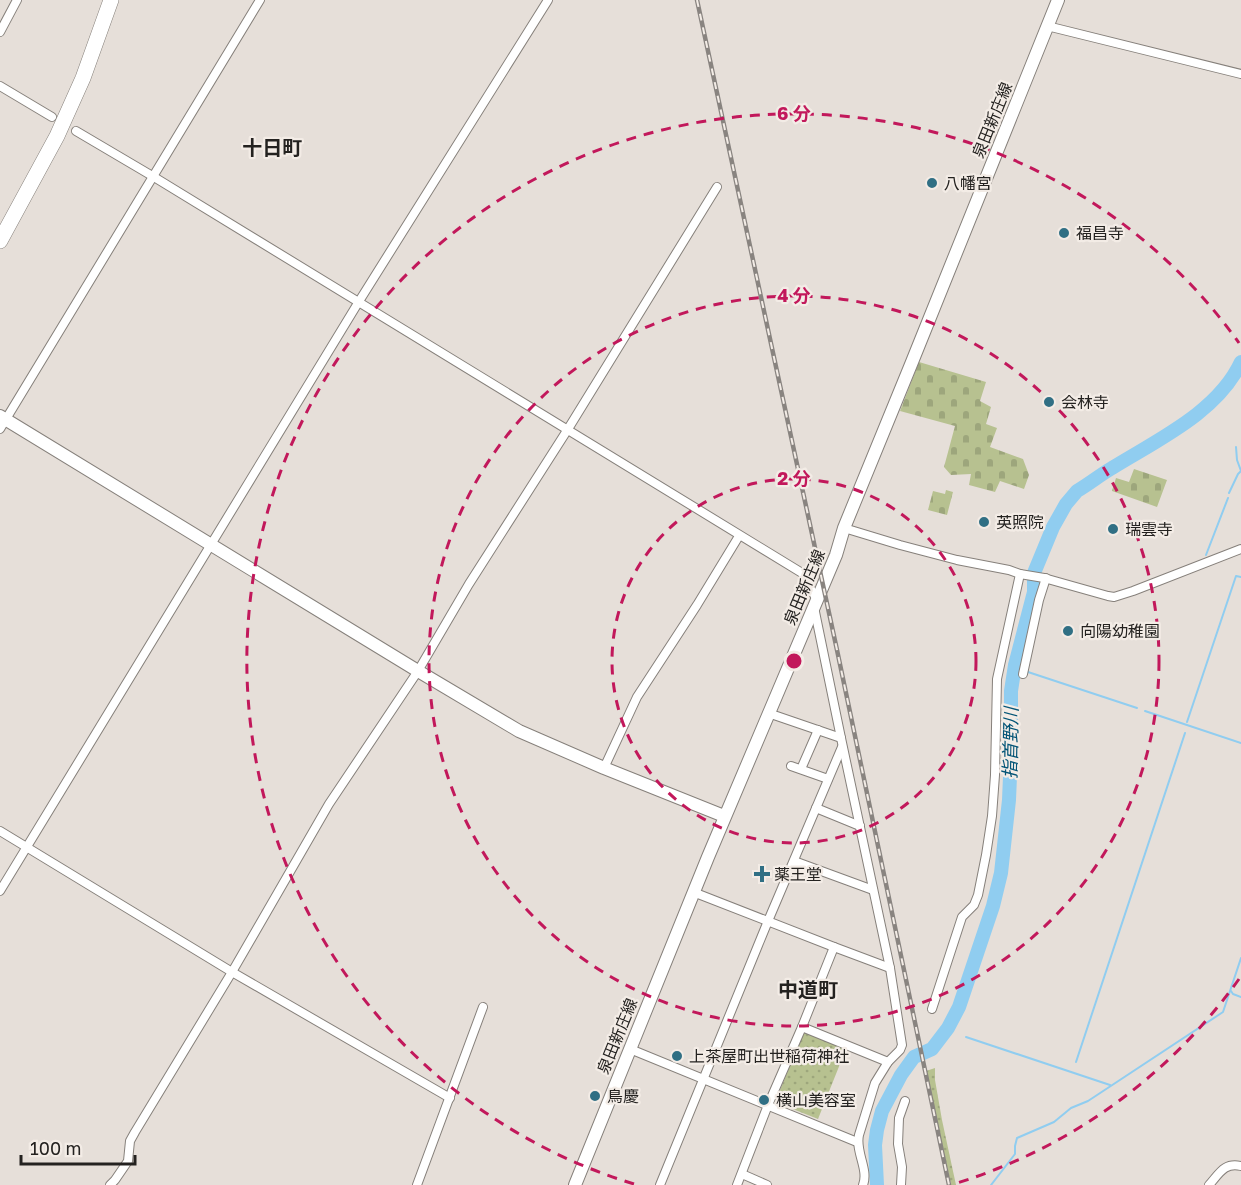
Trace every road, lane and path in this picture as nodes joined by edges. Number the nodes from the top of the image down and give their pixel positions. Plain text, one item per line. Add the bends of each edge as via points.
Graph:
1 (18, 0) edge
2 (111, 0) edge
3 (260, 0) edge
4 (548, 0) edge
5 (1058, 0) edge
6 (1047, 26) junction
7 (0, 32) edge
8 (1241, 74) edge
9 (0, 86) edge
10 (52, 117) dead end
11 (76, 131) dead end
12 (154, 177) junction
13 (717, 187) dead end
14 (0, 241) edge
15 (358, 303) junction
16 (2, 421) edge
17 (568, 429) junction
18 (844, 528) junction
19 (739, 536) junction
20 (212, 545) junction
21 (1241, 549) edge
22 (1020, 574) junction
23 (1045, 578) junction
24 (815, 603) junction
25 (418, 671) junction
26 (1023, 674) dead end
27 (768, 712) junction
28 (818, 730) junction
29 (842, 742) junction
30 (791, 766) dead end
31 (604, 768) junction
32 (801, 769) junction
33 (828, 779) junction
34 (816, 808) junction
35 (724, 816) junction
36 (860, 826) junction
37 (0, 831) edge
38 (27, 847) junction
39 (794, 861) junction
40 (873, 890) junction
41 (0, 891) edge
42 (693, 892) junction
43 (768, 921) junction
44 (834, 947) junction
45 (891, 968) junction
46 (232, 972) junction
47 (483, 1006) dead end
48 (932, 1009) dead end
49 (802, 1027) junction
50 (630, 1049) junction
51 (888, 1062) junction
52 (705, 1079) junction
53 (450, 1098) junction
54 (905, 1101) dead end
55 (768, 1106) junction
56 (857, 1142) junction
57 (1241, 1166) edge
58 (742, 1174) junction
59 (110, 1185) edge
60 (417, 1185) edge
61 (574, 1185) edge
62 (660, 1185) edge
63 (737, 1185) edge
64 (767, 1185) edge
65 (863, 1185) edge
66 (901, 1185) edge
67 (1209, 1185) edge

1 - 7 street
2 - 14 highway via 57,136
3 - 12 street
4 - 15 street
5 - 6 main road, 泉田新庄線
6 - 8 street
6 - 18 main road, 泉田新庄線
9 - 10 street
11 - 12 street
12 - 15 street
12 - 16 street
13 - 17 street
15 - 17 street
15 - 20 street
16 - 20 main road
17 - 19 street
17 - 25 street
18 - 22 street
18 - 24 main road, 泉田新庄線
19 - 24 street via 802,573
19 - 31 street via 637,697
20 - 25 main road
20 - 38 street
21 - 23 street via 1114,597
22 - 23 street
22 - 48 street via 997,679 992,816 982,875 974,905 962,917
23 - 26 street
24 - 27 main road, 泉田新庄線
24 - 29 street
25 - 31 main road via 519,731
25 - 46 street via 329,804
27 - 28 street
27 - 35 main road, 泉田新庄線
28 - 29 street
28 - 32 street
29 - 33 street
29 - 36 street
30 - 32 street
31 - 35 main road
32 - 33 street
33 - 34 street
34 - 36 street
34 - 39 street
35 - 42 main road, 泉田新庄線
36 - 40 street
37 - 38 street
38 - 41 street
38 - 46 street
39 - 40 street
39 - 43 street
40 - 45 street
42 - 43 street
42 - 50 main road, 泉田新庄線
43 - 44 street
43 - 52 street
44 - 45 street
44 - 49 street
45 - 51 street via 902,1045
46 - 53 street
46 - 59 street via 135,1132 128,1161
47 - 53 street
49 - 51 street
49 - 55 street
50 - 52 street
50 - 61 main road, 泉田新庄線
51 - 56 street via 875,1083
52 - 55 street
52 - 62 street
53 - 60 street
54 - 66 street via 899,1118
55 - 56 street
55 - 58 street
56 - 65 street via 865,1176
57 - 67 street via 1231,1164 1224,1168
58 - 63 street
58 - 64 street

